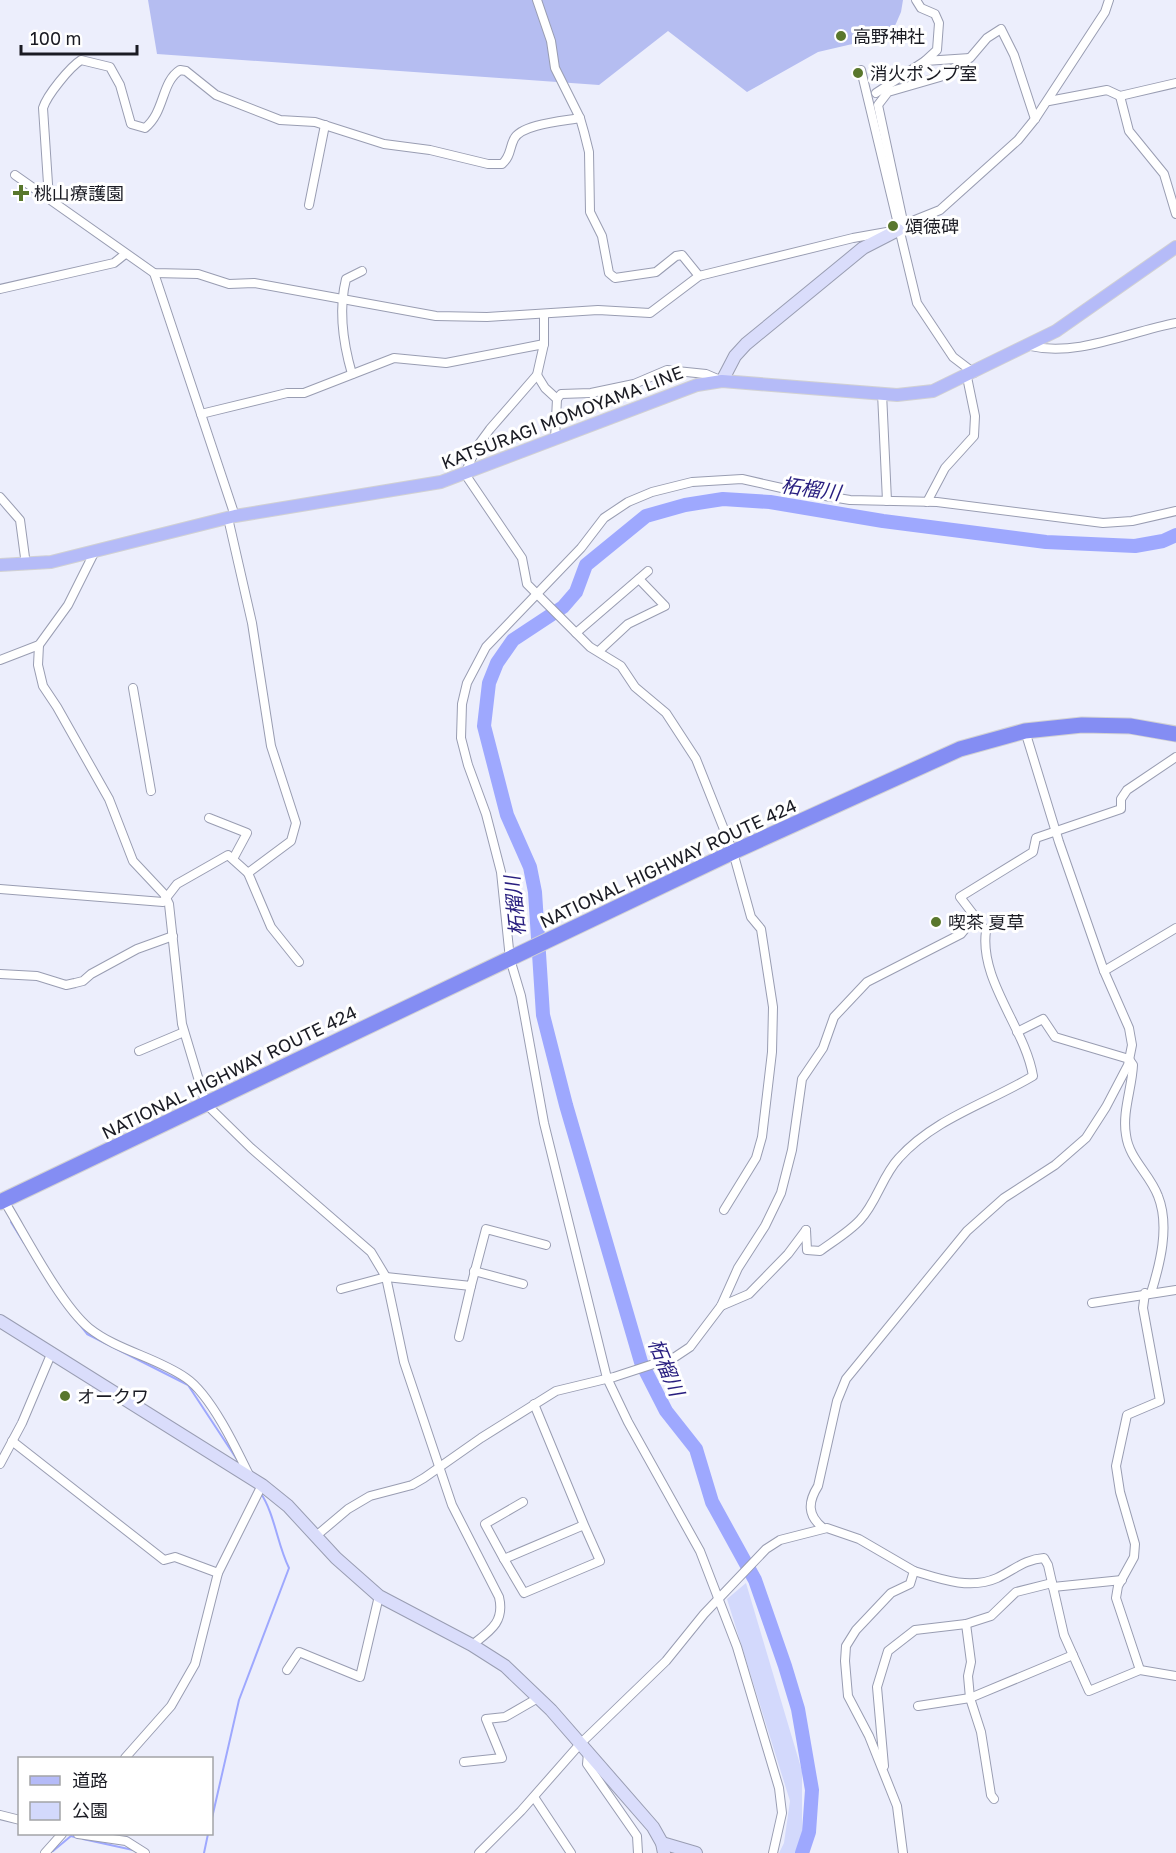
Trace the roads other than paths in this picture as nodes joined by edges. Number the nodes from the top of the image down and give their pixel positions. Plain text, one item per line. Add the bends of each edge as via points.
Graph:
1 (537, 0) edge
2 (916, 0) edge
3 (1108, 0) edge
4 (970, 58) junction
5 (925, 61) junction
6 (861, 70) dead end
7 (1176, 83) edge
8 (876, 93) dead end
9 (1120, 96) junction
10 (1049, 100) junction
11 (580, 118) junction
12 (1035, 119) junction
13 (325, 125) junction
14 (15, 175) dead end
15 (49, 199) junction
16 (309, 205) dead end
17 (1176, 214) edge
18 (901, 228) junction
19 (1176, 247) edge
20 (124, 255) junction
21 (362, 271) dead end
22 (154, 273) junction
23 (699, 276) junction
24 (0, 289) edge
25 (341, 298) junction
26 (544, 315) junction
27 (1176, 323) edge
28 (544, 344) junction
29 (1030, 346) junction
30 (352, 374) junction
31 (537, 375) junction
32 (971, 375) junction
33 (722, 381) junction
34 (882, 393) junction
35 (557, 399) junction
36 (201, 414) junction
37 (555, 439) junction
38 (465, 474) junction
39 (0, 497) edge
40 (927, 502) junction
41 (890, 503) junction
42 (1176, 511) edge
43 (232, 517) junction
44 (94, 553) junction
45 (0, 565) edge
46 (26, 565) junction
47 (648, 571) dead end
48 (639, 579) junction
49 (536, 594) junction
50 (575, 632) junction
51 (39, 645) junction
52 (600, 650) junction
53 (0, 660) edge
54 (133, 688) dead end
55 (1025, 731) junction
56 (1176, 734) edge
57 (1176, 757) edge
58 (151, 791) dead end
59 (209, 818) dead end
60 (1056, 830) junction
61 (733, 852) junction
62 (233, 859) junction
63 (248, 873) junction
64 (0, 889) edge
65 (166, 898) junction
66 (976, 916) junction
67 (1176, 928) edge
68 (173, 936) junction
69 (512, 958) junction
70 (299, 962) dead end
71 (1104, 971) junction
72 (0, 974) edge
73 (184, 1032) junction
74 (1017, 1032) junction
75 (140, 1051) dead end
76 (1129, 1059) junction
77 (206, 1104) junction
78 (1, 1199) edge
79 (724, 1210) dead end
80 (546, 1245) dead end
81 (474, 1272) junction
82 (386, 1276) junction
83 (523, 1284) dead end
84 (471, 1286) junction
85 (341, 1289) dead end
86 (1176, 1290) edge
87 (1148, 1293) junction
88 (1092, 1303) dead end
89 (721, 1306) junction
90 (0, 1321) edge
91 (459, 1337) dead end
92 (52, 1352) junction
93 (610, 1378) junction
94 (534, 1404) junction
95 (12, 1441) junction
96 (0, 1464) edge
97 (438, 1468) junction
98 (250, 1478) junction
99 (262, 1485) junction
100 (523, 1502) dead end
101 (584, 1525) junction
102 (823, 1527) junction
103 (316, 1536) junction
104 (504, 1560) junction
105 (914, 1571) junction
106 (218, 1573) junction
107 (1122, 1580) junction
108 (1053, 1585) junction
109 (379, 1596) junction
110 (721, 1596) junction
111 (966, 1624) junction
112 (472, 1645) junction
113 (1073, 1655) junction
114 (287, 1670) dead end
115 (1140, 1670) junction
116 (1176, 1676) edge
117 (538, 1698) junction
118 (970, 1698) junction
119 (918, 1706) dead end
120 (584, 1749) junction
121 (126, 1757) edge
122 (464, 1762) dead end
123 (880, 1768) junction
124 (534, 1797) junction
125 (994, 1799) dead end
126 (0, 1815) edge
127 (18, 1820) edge
128 (60, 1835) edge
129 (90, 1835) edge
130 (663, 1848) edge
131 (45, 1853) edge
132 (145, 1853) edge
133 (479, 1853) edge
134 (571, 1853) edge
135 (639, 1853) edge
136 (696, 1853) edge
137 (773, 1853) edge
138 (903, 1853) edge

1 - 11 street via 551,41 555,68
2 - 5 street via 939,23 937,50
3 - 10 street via 1105,12
4 - 5 street
4 - 12 street via 1001,29
4 - 18 street via 940,77 888,92 878,105
5 - 8 street
6 - 18 street
7 - 9 street
9 - 10 street via 1107,90
9 - 17 street via 1129,131 1164,174
10 - 12 street
11 - 13 street via 524,128 514,137 510,157 502,164 384,144
11 - 23 street via 589,152 590,212 602,236 609,273 615,278 656,272 682,255
12 - 18 street via 1018,140 940,210
13 - 15 street via 279,120 216,94 180,70 172,75 152,122 145,128 130,124 120,85 110,67 81,60 70,67 43,108
13 - 16 street
14 - 15 street
15 - 20 street
18 - 23 street
18 - 32 street via 918,303 953,357
18 - 33 main road via 863,248 747,344 735,356
19 - 29 main road, KATSURAGI MOMOYAMA LINE via 1056,332
20 - 22 street
20 - 24 street via 114,263
21 - 25 street via 346,279
22 - 25 street via 198,274 229,284 254,283
22 - 36 street
23 - 26 street via 650,313 598,310
25 - 26 street via 436,316
25 - 30 street via 342,339
26 - 28 street
27 - 29 street via 1085,346 1049,351
28 - 30 street via 446,363 394,358
28 - 31 street
29 - 32 main road, KATSURAGI MOMOYAMA LINE
30 - 36 street via 304,393 287,393
31 - 35 street
31 - 38 street via 476,448
32 - 34 main road, KATSURAGI MOMOYAMA LINE via 926,393
32 - 40 street via 974,436 945,468
33 - 34 main road, KATSURAGI MOMOYAMA LINE
33 - 35 street via 706,374 667,370 634,384 591,393 561,394
33 - 37 main road, KATSURAGI MOMOYAMA LINE via 673,393
34 - 41 street
35 - 37 street
36 - 43 street
37 - 38 main road, KATSURAGI MOMOYAMA LINE
38 - 43 main road, KATSURAGI MOMOYAMA LINE via 411,488
38 - 49 street via 522,558 527,584
39 - 46 street via 20,520
40 - 41 street
40 - 42 street via 1103,523
41 - 49 street via 850,500 742,479 692,482 652,492 604,518
43 - 44 main road, KATSURAGI MOMOYAMA LINE
43 - 63 street via 271,746 296,823 291,841
44 - 46 main road, KATSURAGI MOMOYAMA LINE
44 - 51 street via 68,605
45 - 46 main road, KATSURAGI MOMOYAMA LINE
47 - 48 street
48 - 50 street
48 - 52 street via 666,606 628,624
49 - 50 street
49 - 69 street via 486,647 467,683 462,704 461,738 501,872
50 - 52 street via 590,647
51 - 53 street
51 - 65 street via 42,686 109,798 133,861
52 - 61 street via 666,713 696,759
54 - 58 street
55 - 56 highway, NATIONAL HIGHWAY ROUTE 424 via 1082,725 1130,726
55 - 60 street
55 - 61 highway, NATIONAL HIGHWAY ROUTE 424 via 960,748
57 - 60 street via 1127,790 1120,799 1121,809
59 - 62 street via 248,833
60 - 66 street via 1036,838 1033,852 960,897
60 - 71 street
61 - 69 highway, NATIONAL HIGHWAY ROUTE 424
61 - 79 street via 751,917 761,929 773,1007 772,1052 756,1158
62 - 63 street
62 - 65 street via 228,855 200,870 177,884
63 - 70 street via 271,927
64 - 65 street via 163,902
65 - 68 street
66 - 74 street via 986,931 984,949 990,971
66 - 89 street via 961,933 867,982 834,1017 823,1048 802,1079 792,1150 781,1193
67 - 71 street
68 - 72 street via 137,949 83,981 66,985 37,976
68 - 73 street
69 - 77 highway, NATIONAL HIGHWAY ROUTE 424
69 - 93 street via 544,1123
71 - 76 street via 1129,1028
73 - 75 street
73 - 77 street
74 - 76 street via 1043,1019 1055,1037
74 - 89 street via 1033,1076 938,1126 900,1156 860,1220 819,1251 807,1250 806,1230 749,1294
76 - 87 street via 1133,1065 1126,1135 1132,1156 1159,1197 1163,1232 1159,1266
76 - 102 street via 1086,1138 1055,1165 1004,1197 967,1231 846,1379 809,1508 813,1520
77 - 78 highway, NATIONAL HIGHWAY ROUTE 424
77 - 82 street via 371,1252
78 - 98 street via 68,1304 88,1327 187,1378 232,1440
80 - 81 street via 486,1229
81 - 83 street
81 - 84 street
82 - 84 street
82 - 85 street
82 - 97 street via 404,1362
84 - 91 street
86 - 87 street
87 - 88 street
87 - 107 street via 1143,1308 1160,1401 1127,1415 1118,1452 1120,1492 1135,1544 1134,1557
89 - 93 street via 690,1347 675,1358
90 - 92 main road
92 - 95 street
92 - 98 main road
93 - 94 street via 556,1391
93 - 110 street via 628,1422
94 - 97 street
94 - 101 street
95 - 96 street
95 - 106 street via 164,1560 175,1557
97 - 103 street via 412,1485 370,1496
97 - 112 street via 502,1610 498,1623
98 - 99 main road
99 - 103 main road
99 - 106 street
100 - 104 street via 485,1524
101 - 104 street
101 - 104 street via 600,1561 524,1593
102 - 105 street via 859,1539
102 - 110 street via 780,1540
103 - 109 main road
105 - 108 street via 952,1583 975,1582 995,1579 1033,1558 1044,1558
105 - 123 street via 910,1584 884,1600 849,1637 846,1646 848,1696
106 - 121 street via 195,1664 171,1707
107 - 108 street
107 - 115 street via 1116,1598
108 - 111 street via 1016,1592 991,1617
108 - 113 street via 1064,1635
109 - 112 main road
109 - 114 street via 360,1677 299,1652
110 - 120 street
110 - 137 street via 779,1788 782,1813
111 - 118 street
111 - 123 street via 915,1630 888,1651 877,1687 884,1766
112 - 117 main road via 505,1666
113 - 115 street via 1089,1690
113 - 118 street
115 - 116 street
117 - 120 main road
117 - 122 street via 505,1718 486,1719 502,1758
118 - 119 street
118 - 125 street
120 - 124 street
120 - 130 main road via 653,1827
120 - 135 street via 587,1764 638,1836
123 - 138 street via 897,1806
124 - 133 street
124 - 134 street
126 - 127 street
128 - 131 street
129 - 132 street via 126,1841
130 - 136 main road

